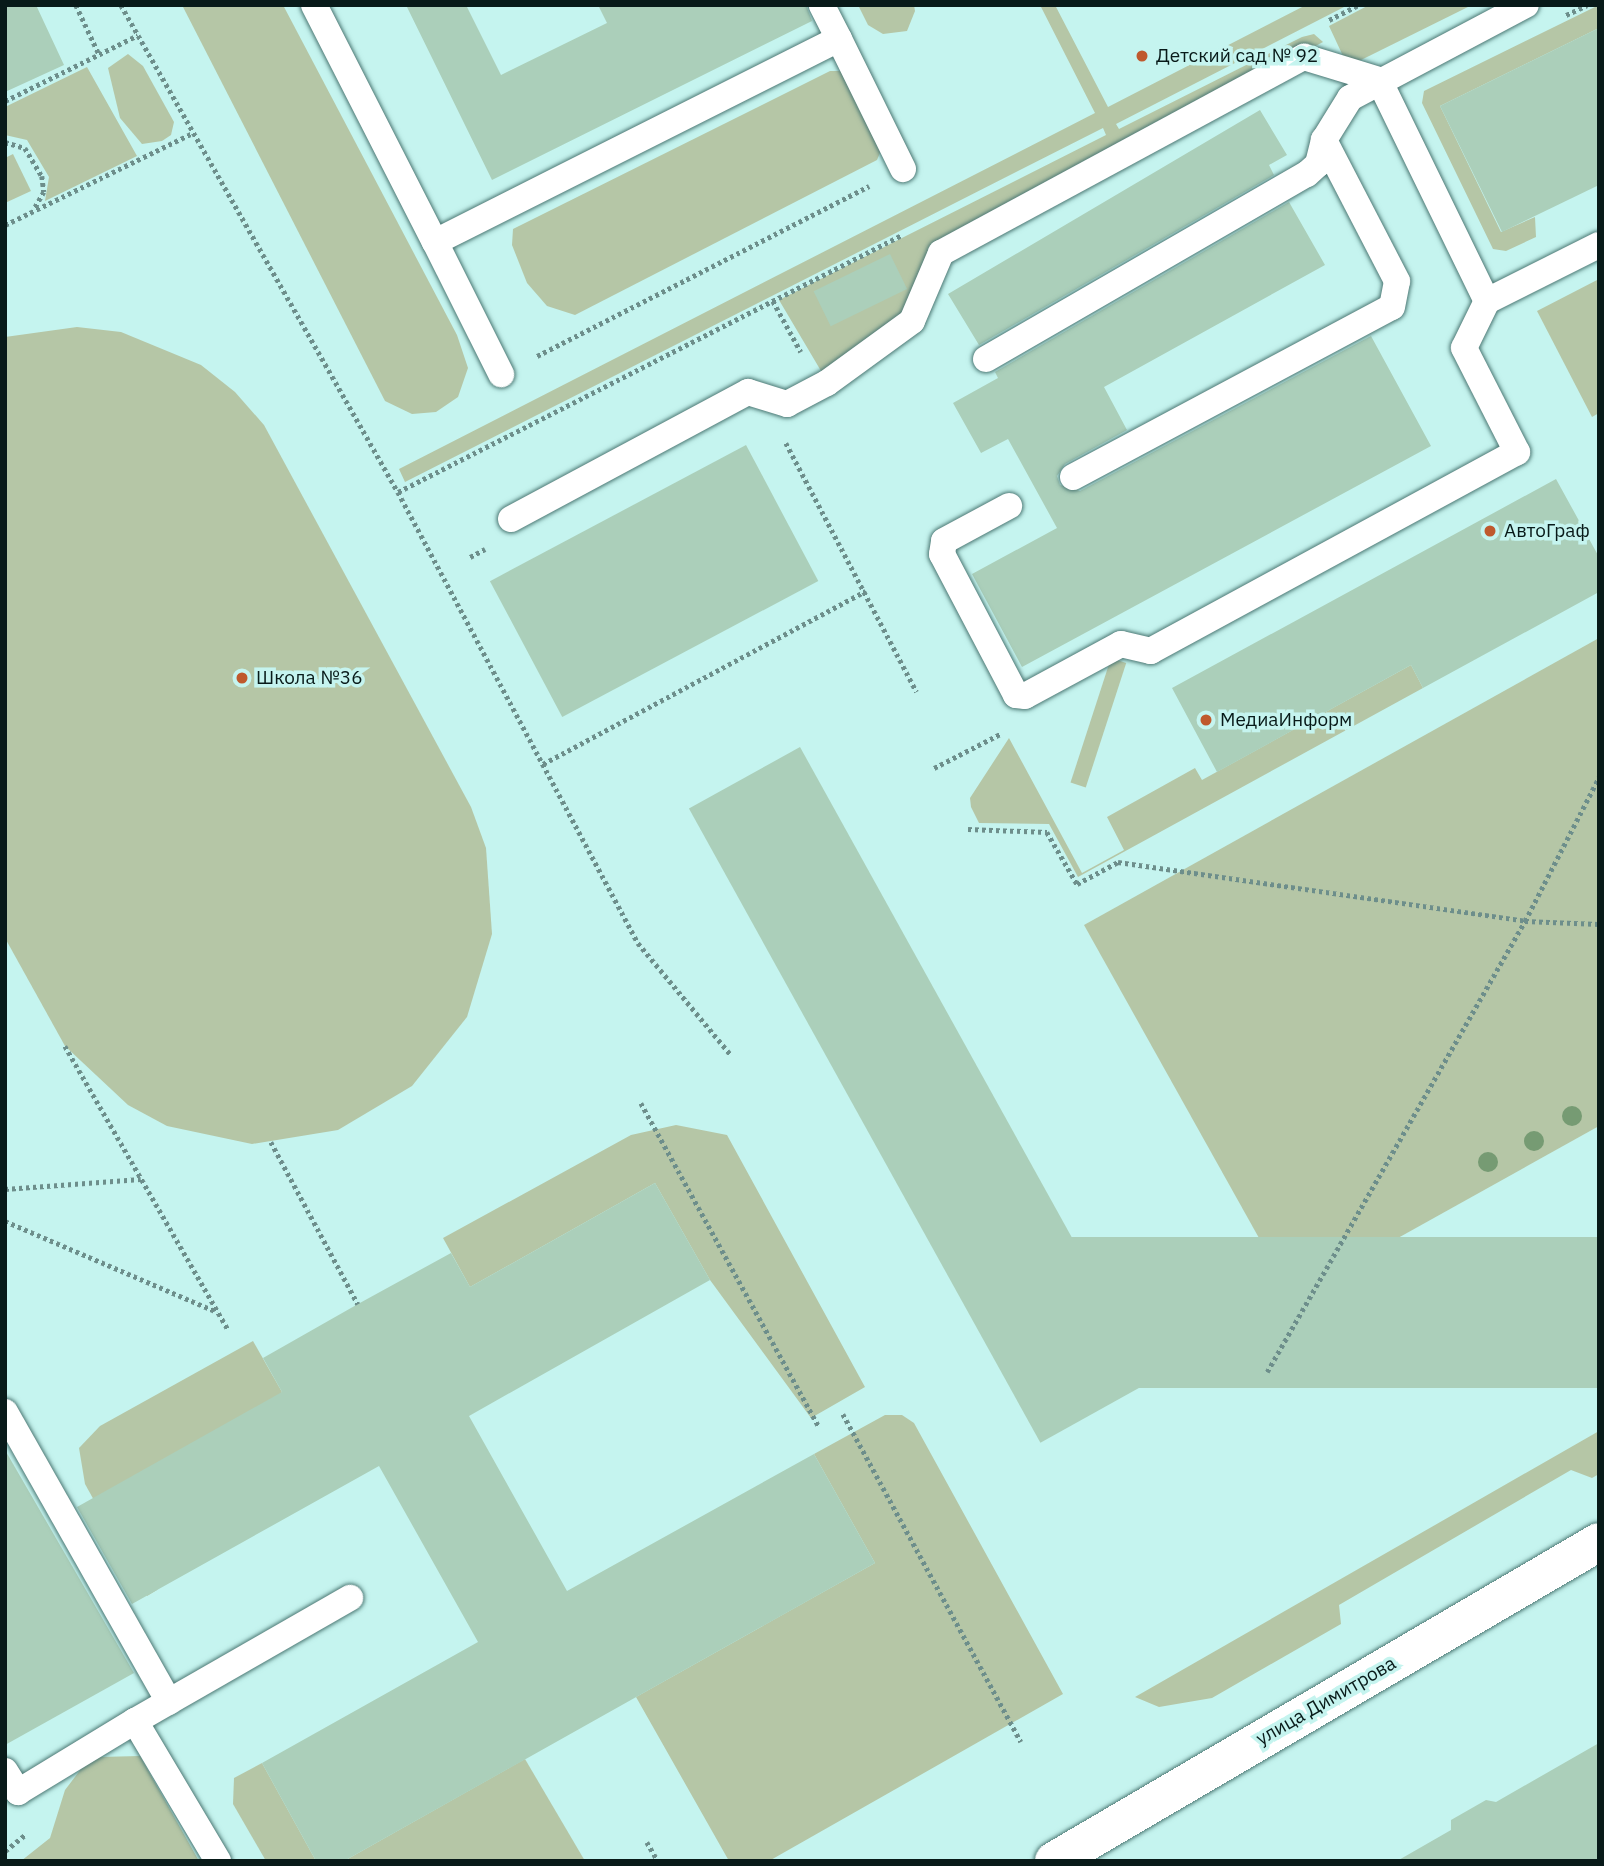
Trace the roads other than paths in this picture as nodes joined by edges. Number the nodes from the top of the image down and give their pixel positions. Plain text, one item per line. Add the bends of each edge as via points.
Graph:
1 (314, 5) edge
2 (822, 5) edge
3 (1527, 5) edge
4 (839, 39) junction
5 (1379, 80) junction
6 (1324, 140) junction
7 (903, 169) road end
8 (435, 242) junction
9 (1599, 245) edge
10 (1487, 300) junction
11 (986, 359) dead end
12 (502, 374) road end
13 (1073, 477) dead end
14 (1009, 506) dead end
15 (511, 519) dead end
16 (5, 1412) edge
17 (1599, 1542) edge
18 (350, 1598) dead end
19 (169, 1702) junction
20 (135, 1721) junction
21 (5, 1771) edge
22 (218, 1861) edge
23 (1054, 1861) edge

1 - 8 lane
2 - 4 lane
3 - 5 lane
4 - 7 lane
4 - 8 lane
5 - 6 lane via 1350,98
5 - 10 lane
5 - 15 lane via 1304,57 941,253 912,321 819,388 787,404 748,392
6 - 11 lane via 1318,163 1307,174
6 - 13 lane via 1397,281 1392,307
8 - 12 lane
9 - 10 lane
10 - 14 lane via 1464,348 1517,452 1151,651 1121,645 1025,696 1016,695 942,554 944,541
16 - 19 lane
17 - 23 street, улица Димитрова
18 - 19 lane
19 - 20 lane
20 - 21 lane via 18,1792
20 - 22 lane

